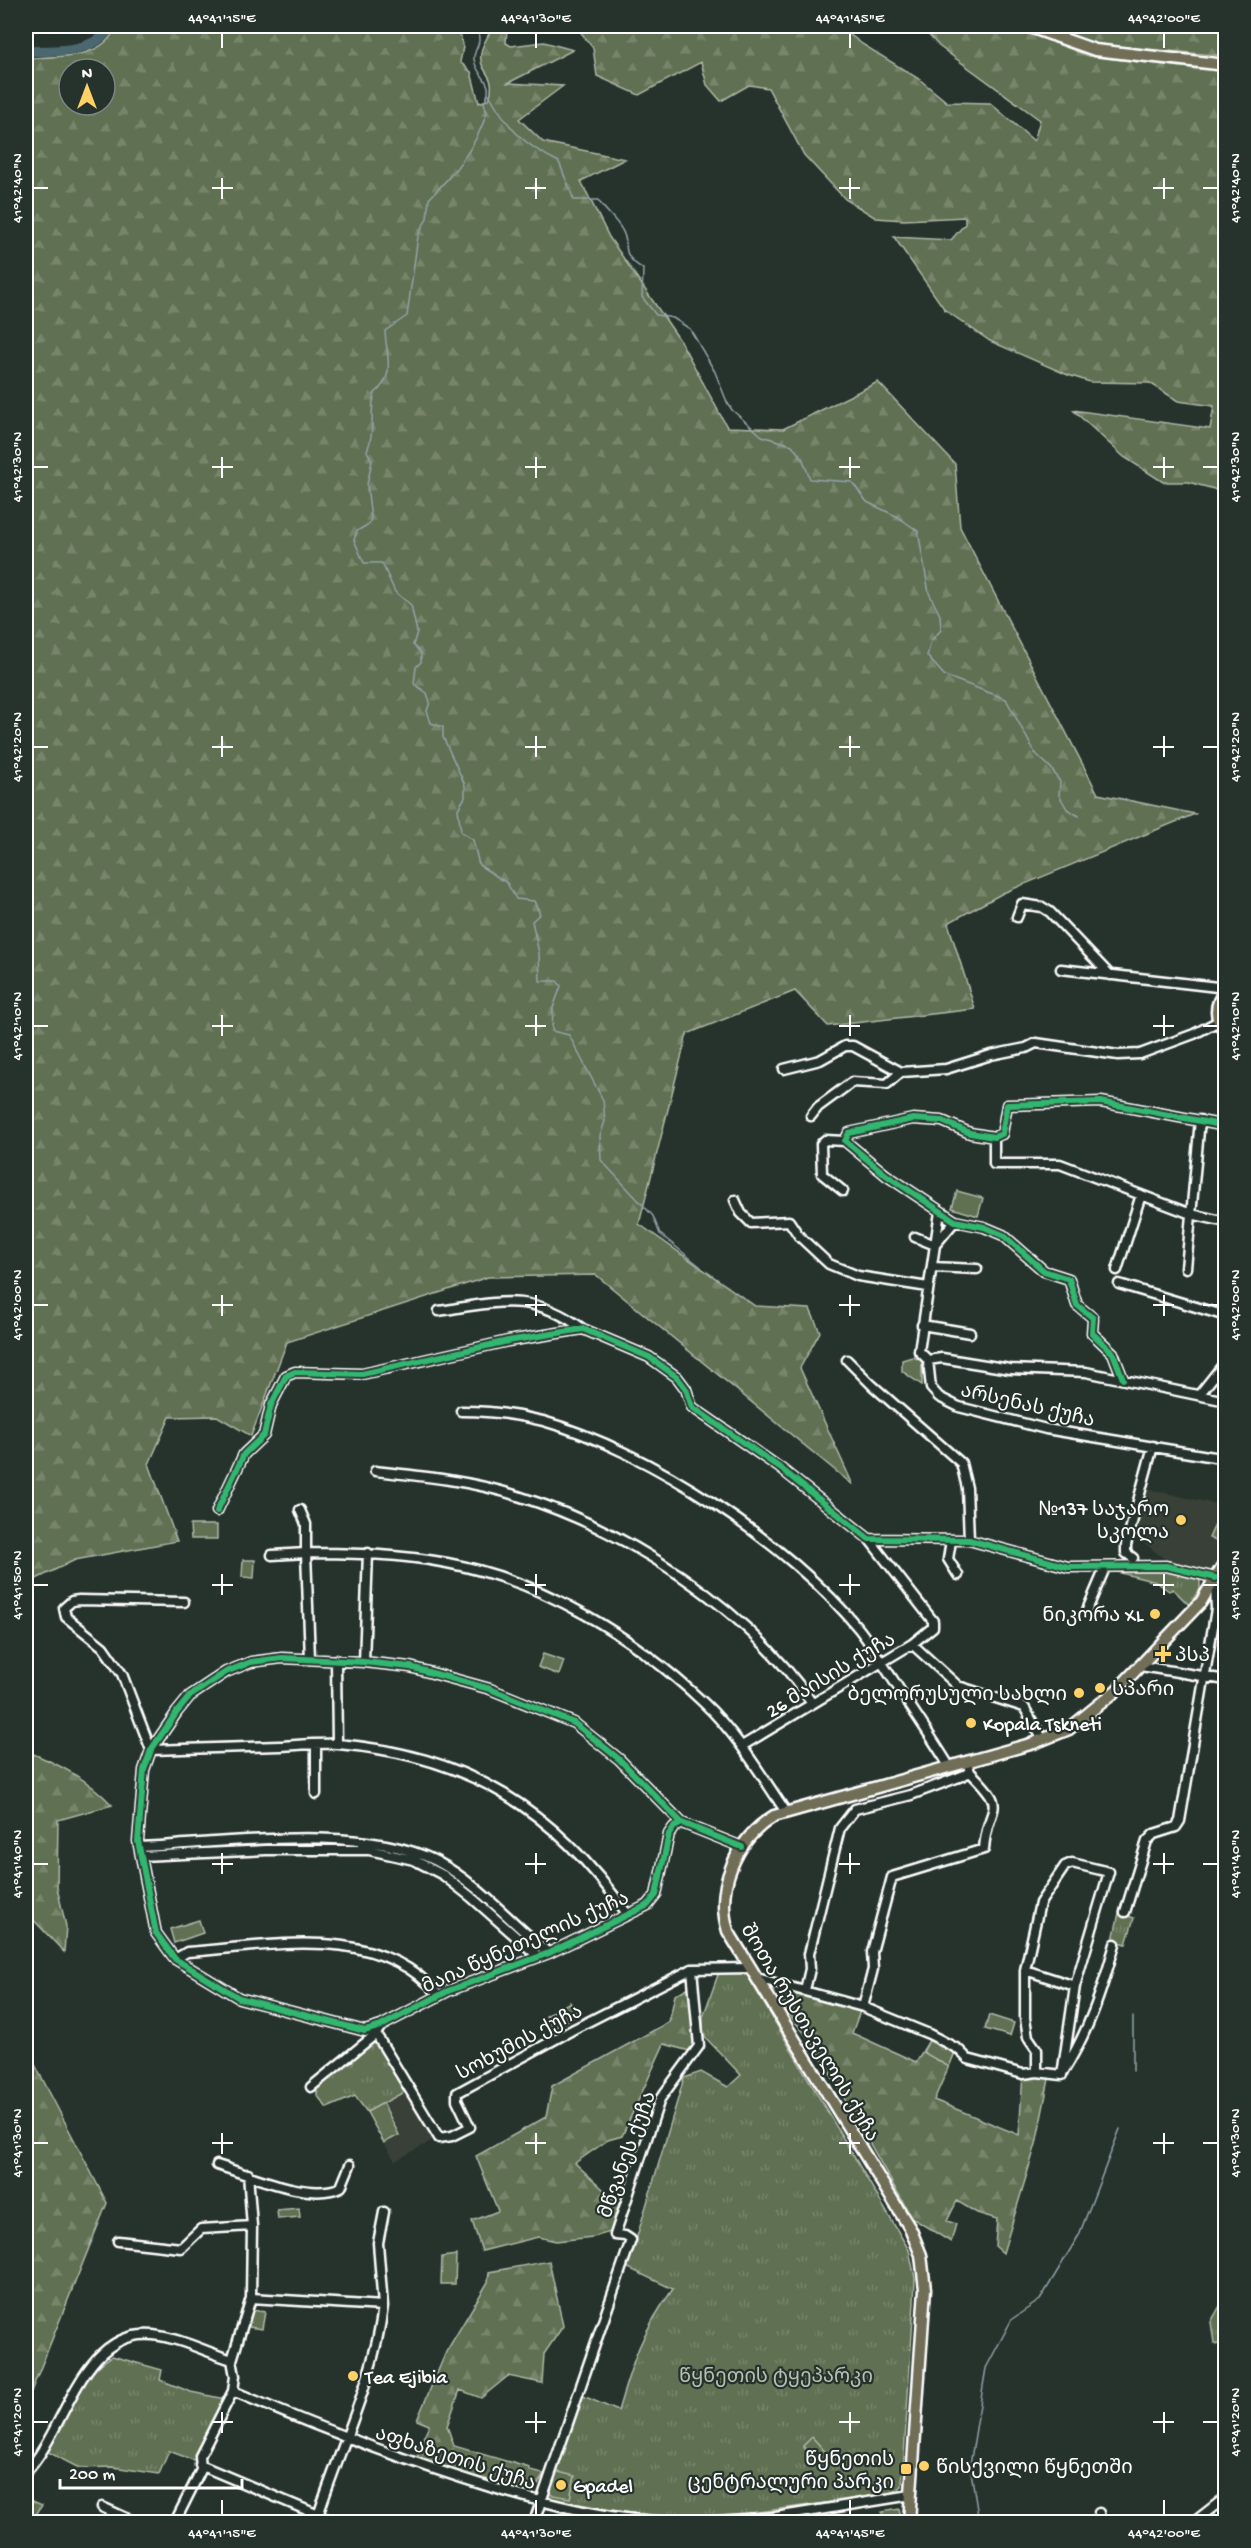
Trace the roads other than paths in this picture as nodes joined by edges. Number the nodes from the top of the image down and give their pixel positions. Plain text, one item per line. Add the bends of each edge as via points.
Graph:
1 (1028, 26) edge
2 (1226, 65) edge
3 (1017, 917) dead end
4 (1061, 969) dead end
5 (1111, 975) junction
6 (1226, 989) edge
7 (1218, 1022) junction
8 (1226, 1033) edge
9 (784, 1069) dead end
10 (902, 1072) junction
11 (811, 1116) dead end
12 (1200, 1120) junction
13 (1226, 1126) edge
14 (994, 1137) junction
15 (846, 1141) junction
16 (843, 1191) dead end
17 (1141, 1195) junction
18 (735, 1200) dead end
19 (939, 1212) junction
20 (1191, 1214) junction
21 (955, 1221) junction
22 (1226, 1222) edge
23 (915, 1237) dead end
24 (935, 1245) junction
25 (932, 1267) junction
26 (1186, 1268) dead end
27 (977, 1269) dead end
28 (1117, 1270) dead end
29 (1119, 1284) dead end
30 (928, 1287) junction
31 (439, 1311) dead end
32 (1226, 1316) edge
33 (921, 1325) junction
34 (583, 1329) junction
35 (970, 1333) dead end
36 (847, 1360) dead end
37 (928, 1360) junction
38 (1226, 1361) edge
39 (1123, 1378) junction
40 (1199, 1395) junction
41 (1226, 1401) edge
42 (462, 1411) dead end
43 (1153, 1446) junction
44 (1226, 1459) edge
45 (375, 1471) dead end
46 (300, 1510) dead end
47 (217, 1511) dead end
48 (869, 1539) junction
49 (951, 1540) junction
50 (969, 1540) junction
51 (306, 1553) junction
52 (368, 1553) junction
53 (272, 1556) dead end
54 (1132, 1558) dead end
55 (1226, 1560) edge
56 (1105, 1568) junction
57 (958, 1575) dead end
58 (1214, 1584) junction
59 (1226, 1589) edge
60 (184, 1602) dead end
61 (1087, 1610) dead end
62 (912, 1644) junction
63 (310, 1659) junction
64 (336, 1660) junction
65 (364, 1662) junction
66 (881, 1663) junction
67 (1141, 1666) junction
68 (1206, 1678) junction
69 (1226, 1680) edge
70 (812, 1702) junction
71 (1043, 1740) junction
72 (316, 1744) junction
73 (337, 1744) junction
74 (742, 1746) junction
75 (151, 1750) junction
76 (949, 1766) junction
77 (969, 1767) junction
78 (316, 1794) dead end
79 (786, 1812) junction
80 (682, 1823) junction
81 (224, 1843) junction
82 (358, 1845) junction
83 (742, 1847) junction
84 (140, 1852) junction
85 (224, 1853) junction
86 (1125, 1912) dead end
87 (628, 1916) junction
88 (511, 1927) junction
89 (1115, 1944) dead end
90 (549, 1953) junction
91 (539, 1957) junction
92 (175, 1959) junction
93 (692, 1969) junction
94 (1025, 1971) junction
95 (754, 1973) junction
96 (1075, 1986) junction
97 (805, 1990) junction
98 (439, 1995) junction
99 (863, 2007) junction
100 (381, 2026) junction
101 (376, 2034) junction
102 (1037, 2072) junction
103 (1062, 2075) junction
104 (311, 2086) dead end
105 (217, 2165) dead end
106 (350, 2165) dead end
107 (248, 2175) junction
108 (384, 2212) dead end
109 (252, 2226) junction
110 (118, 2241) dead end
111 (251, 2298) junction
112 (383, 2307) junction
113 (232, 2360) junction
114 (233, 2391) junction
115 (347, 2439) junction
116 (200, 2465) junction
117 (26, 2472) edge
118 (911, 2495) junction
119 (1226, 2497) edge
120 (540, 2502) junction
121 (102, 2507) dead end
122 (1099, 2513) dead end
123 (317, 2520) edge
124 (135, 2523) edge
125 (175, 2523) edge
126 (335, 2523) edge
127 (534, 2523) edge
128 (678, 2523) edge
129 (700, 2523) edge
130 (909, 2523) edge
131 (1101, 2523) edge
132 (1194, 2523) edge

1 - 2 main road via 1095,50
3 - 5 street via 1023,904 1046,909
4 - 5 street
5 - 6 street
6 - 7 main road via 1218,1001
7 - 8 main road
7 - 10 street via 1140,1054 1118,1055 1036,1043 946,1069
9 - 10 street via 853,1046
10 - 11 street via 887,1084 852,1082
12 - 13 street
12 - 14 street via 1101,1102 1007,1105 1002,1134
12 - 20 street
14 - 15 street via 969,1133 942,1121 913,1119 849,1133
14 - 17 street via 994,1164 1060,1164
15 - 16 street via 825,1140 821,1144 822,1174
15 - 19 street
17 - 20 street
17 - 28 street
18 - 30 street via 751,1223 789,1221 829,1264 858,1276
19 - 21 street
19 - 24 street, არსენას ქუჩა
20 - 22 street
20 - 26 street
21 - 24 street
21 - 39 street via 1003,1235 1044,1271 1069,1279 1077,1305 1093,1318 1092,1333 1113,1353
23 - 24 street
24 - 25 street, არსენას ქუჩა
25 - 27 street
25 - 30 street, არსენას ქუჩა
29 - 32 street
30 - 33 street, არსენას ქუჩა
31 - 34 street via 496,1302 536,1305 552,1308
33 - 35 street
33 - 37 street, არსენას ქუჩა via 919,1351
34 - 47 street via 508,1341 362,1374 295,1372 286,1376 271,1405 264,1435 244,1454
34 - 48 street via 649,1358 677,1377 692,1407 780,1468
36 - 50 street via 962,1463
37 - 39 street via 942,1358 1010,1369 1086,1372
37 - 43 street, არსენას ქუჩა via 932,1388 939,1398 959,1407 1046,1429
38 - 40 street
39 - 40 street
40 - 41 street
42 - 66 street via 543,1421 656,1469 744,1524 793,1562 860,1629
43 - 44 street, არსენას ქუჩა
43 - 54 street via 1126,1545 1126,1553
45 - 70 street via 440,1478 518,1495 618,1539 739,1620 795,1678
46 - 51 street via 306,1524
48 - 49 street
48 - 62 street via 933,1621 933,1627
49 - 50 street
49 - 57 street via 948,1559
50 - 56 street via 1068,1567
51 - 52 street
51 - 53 street
51 - 63 street
52 - 65 street
52 - 74 street via 448,1563 494,1575 561,1601 616,1633 657,1664 705,1703
55 - 58 main road, შოთა რუსთაველის ქუჩა
56 - 58 street via 1166,1566
56 - 61 street
58 - 59 street
58 - 67 main road, შოთა რუსთაველის ქუჩა
58 - 68 street via 1217,1599
60 - 75 street via 79,1600 64,1608 66,1617 103,1647 122,1674
62 - 66 street, 26 მაისის ქუჩა
62 - 71 street, 26 მაისის ქუჩა via 958,1686 1024,1707
63 - 64 street
63 - 75 street via 251,1662 226,1672 190,1696
64 - 65 street
64 - 73 street
65 - 80 street via 410,1667 490,1689 574,1723 619,1759
66 - 70 street, 26 მაისის ქუჩა
66 - 76 street
67 - 68 street
67 - 71 main road, შოთა რუსთაველის ქუჩა via 1082,1721
68 - 69 street
68 - 86 street via 1180,1821 1176,1827 1147,1840
70 - 74 street, 26 მაისის ქუჩა
71 - 77 main road, შოთა რუსთაველის ქუჩა
72 - 73 street
72 - 75 street
72 - 78 street
73 - 87 street via 415,1756 470,1774 517,1802 563,1841 604,1881
74 - 79 street
75 - 84 street, მაია წყნეთელის ქუჩა via 140,1801
76 - 77 main road, შოთა რუსთაველის ქუჩა
76 - 79 main road, შოთა რუსთაველის ქუჩა
77 - 97 street via 911,1795 855,1809 845,1818 809,1954
77 - 99 street via 994,1798 984,1849 892,1877 872,1952 873,1969
79 - 83 main road, შოთა რუსთაველის ქუჩა via 759,1825
80 - 83 street
80 - 87 street, მაია წყნეთელის ქუჩა via 669,1834 656,1895 648,1905
81 - 82 street
81 - 84 street
81 - 85 street
82 - 85 street
82 - 88 street via 373,1840 409,1849 438,1862
83 - 95 main road, შოთა რუსთაველის ქუჩა via 732,1863 722,1909 728,1931
84 - 85 street
84 - 92 street, მაია წყნეთელის ქუჩა via 156,1933
87 - 90 street, მაია წყნეთელის ქუჩა
88 - 90 street
88 - 91 street
89 - 103 street via 1098,2006
90 - 91 street, მაია წყნეთელის ქუჩა
91 - 98 street, მაია წყნეთელის ქუჩა
92 - 98 street via 187,1952 344,1945 399,1961 424,1978
92 - 100 street, მაია წყნეთელის ქუჩა via 238,1998 365,2031
93 - 95 street, სოხუმის ქუჩა
93 - 101 street, სოხუმის ქუჩა via 457,2093 456,2100 470,2127 452,2136 439,2138
93 - 120 street, მწვანეს ქუჩა via 699,2046 660,2099 615,2235 631,2240
94 - 96 street
94 - 96 street via 1040,1902 1065,1866 1092,1866 1109,1872
94 - 102 street via 1025,2018 1028,2037 1037,2049
95 - 97 street, სოხუმის ქუჩა
95 - 118 main road, შოთა რუსთაველის ქუჩა via 911,2230 921,2255 925,2289
96 - 103 street
97 - 99 street, სოხუმის ქუჩა
98 - 100 street, მაია წყნეთელის ქუჩა
99 - 102 street, სოხუმის ქუჩა via 929,2034 958,2049 968,2059 1023,2074
100 - 101 street
101 - 104 street
102 - 103 street, სოხუმის ქუჩა
105 - 107 street
106 - 107 street via 341,2187 327,2192 292,2188
107 - 109 street
108 - 112 street via 378,2243
109 - 110 street via 201,2229 181,2248
109 - 111 street
111 - 112 street
111 - 113 street
112 - 115 street via 370,2367
113 - 114 street
113 - 117 street via 153,2335 119,2340 89,2367 40,2457
114 - 115 street, აფხაზეთის ქუჩა
114 - 116 street via 205,2446
115 - 120 street, აფხაზეთის ქუჩა
115 - 123 street
116 - 123 street
116 - 125 street
118 - 129 street via 776,2517
118 - 130 main road, შოთა რუსთაველის ქუჩა
119 - 132 street
120 - 127 street
120 - 128 street, აფხაზეთის ქუჩა via 618,2518
121 - 124 street
122 - 131 street
123 - 126 street

